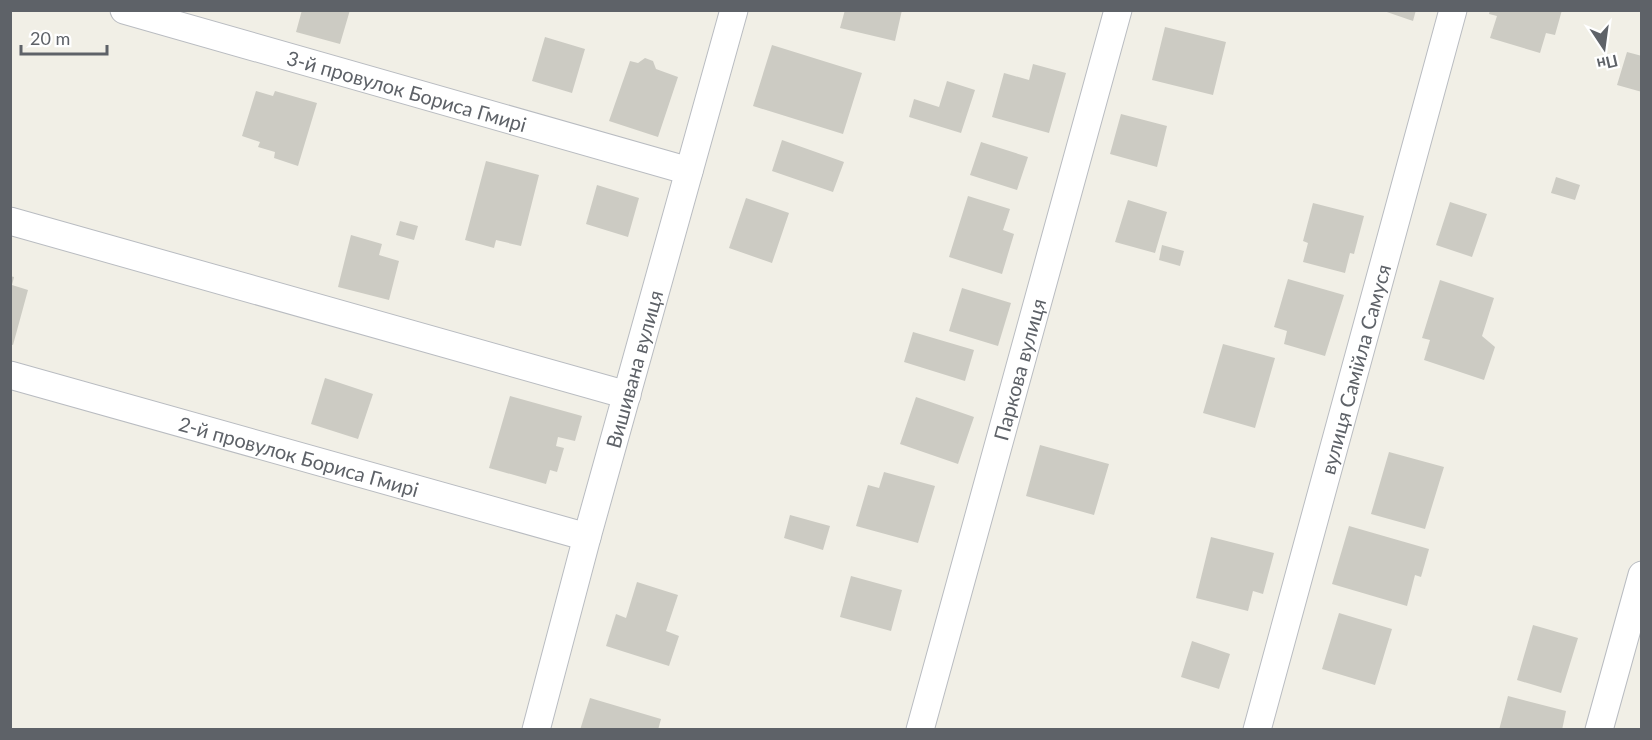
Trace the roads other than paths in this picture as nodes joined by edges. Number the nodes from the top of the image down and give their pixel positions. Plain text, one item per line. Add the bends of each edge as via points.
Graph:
1 (124, 10) edge
2 (734, 10) edge
3 (1118, 10) edge
4 (1453, 10) edge
5 (689, 171) junction
6 (10, 221) edge
7 (10, 375) edge
8 (627, 395) junction
9 (587, 537) junction
10 (1641, 575) edge
11 (536, 729) edge
12 (920, 729) edge
13 (1257, 729) edge
14 (1599, 729) edge

1 - 5 street, 3-й провулок Бориса Гмирі
2 - 5 street, Вишивана вулиця
3 - 12 street, Паркова вулиця
4 - 13 street, вулиця Самійла Самуся
5 - 8 street, Вишивана вулиця
6 - 8 street
7 - 9 street, 2-й провулок Бориса Гмирі
8 - 9 street, Вишивана вулиця
9 - 11 street, Вишивана вулиця
10 - 14 street

